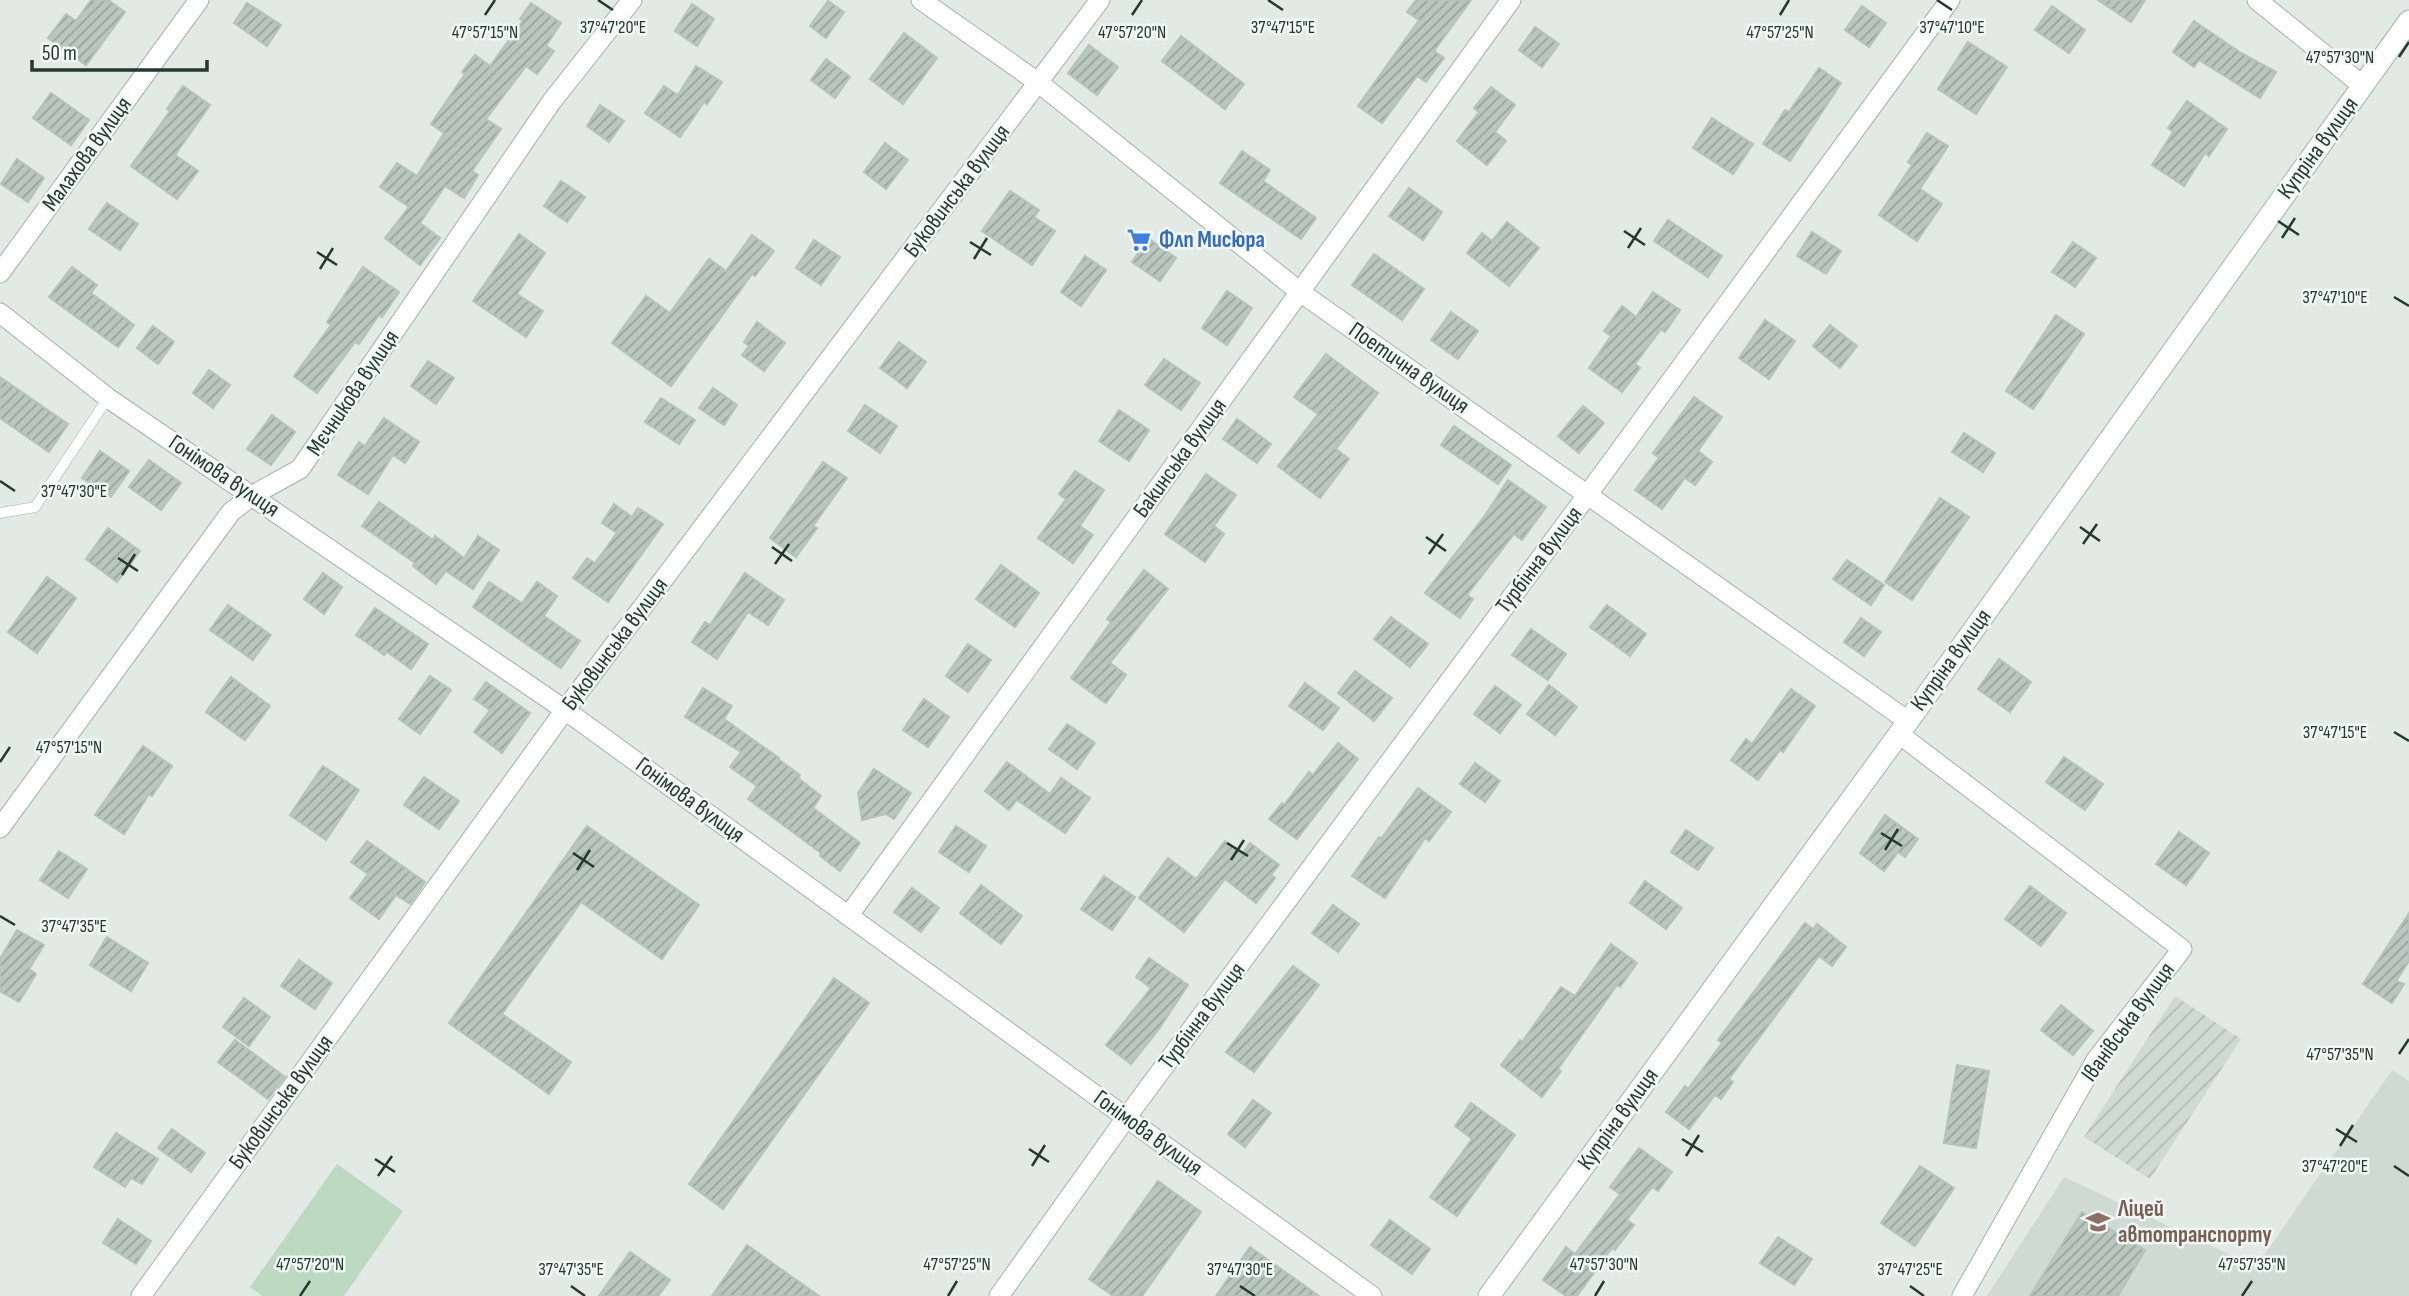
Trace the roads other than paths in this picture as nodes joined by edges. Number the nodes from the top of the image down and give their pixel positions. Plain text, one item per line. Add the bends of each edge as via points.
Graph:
1 (199, 0) edge
2 (632, 0) edge
3 (921, 0) edge
4 (1100, 0) edge
5 (1511, 0) edge
6 (1950, 0) edge
7 (2257, 0) edge
8 (2409, 21) edge
9 (1039, 83) junction
10 (2363, 86) junction
11 (0, 273) edge
12 (1300, 292) junction
13 (0, 313) edge
14 (108, 398) junction
15 (1588, 494) junction
16 (253, 495) junction
17 (0, 513) edge
18 (565, 710) junction
19 (1903, 727) junction
20 (0, 828) edge
21 (849, 915) junction
22 (1126, 1118) junction
23 (141, 1296) edge
24 (999, 1296) edge
25 (1372, 1296) edge
26 (1489, 1296) edge
27 (1962, 1296) edge

1 - 11 street, Малахова вулиця
2 - 16 street, Мєчникова вулиця via 552,101 300,469
3 - 9 street, Поетична вулиця
4 - 9 street, Буковинська вулиця
5 - 12 street, Бакинська вулиця
6 - 15 street, Турбінна вулиця
7 - 10 street
8 - 10 main road, Купріна вулиця
9 - 12 street, Поетична вулиця
9 - 18 street, Буковинська вулиця
10 - 19 main road, Купріна вулиця
12 - 15 street, Поетична вулиця
12 - 21 street, Бакинська вулиця
13 - 14 street, Гонімова вулиця
14 - 16 street, Гонімова вулиця
14 - 17 lane via 35,507
15 - 19 street, Поетична вулиця
15 - 22 street, Турбінна вулиця
16 - 18 street, Гонімова вулиця
16 - 20 street, Мєчникова вулиця via 231,512
18 - 21 street, Гонімова вулиця
18 - 23 street, Буковинська вулиця
19 - 26 main road, Купріна вулиця
19 - 27 street, Іванівська вулиця via 2182,949 2096,1060
21 - 22 street, Гонімова вулиця
22 - 24 street, Турбінна вулиця
22 - 25 street, Гонімова вулиця

